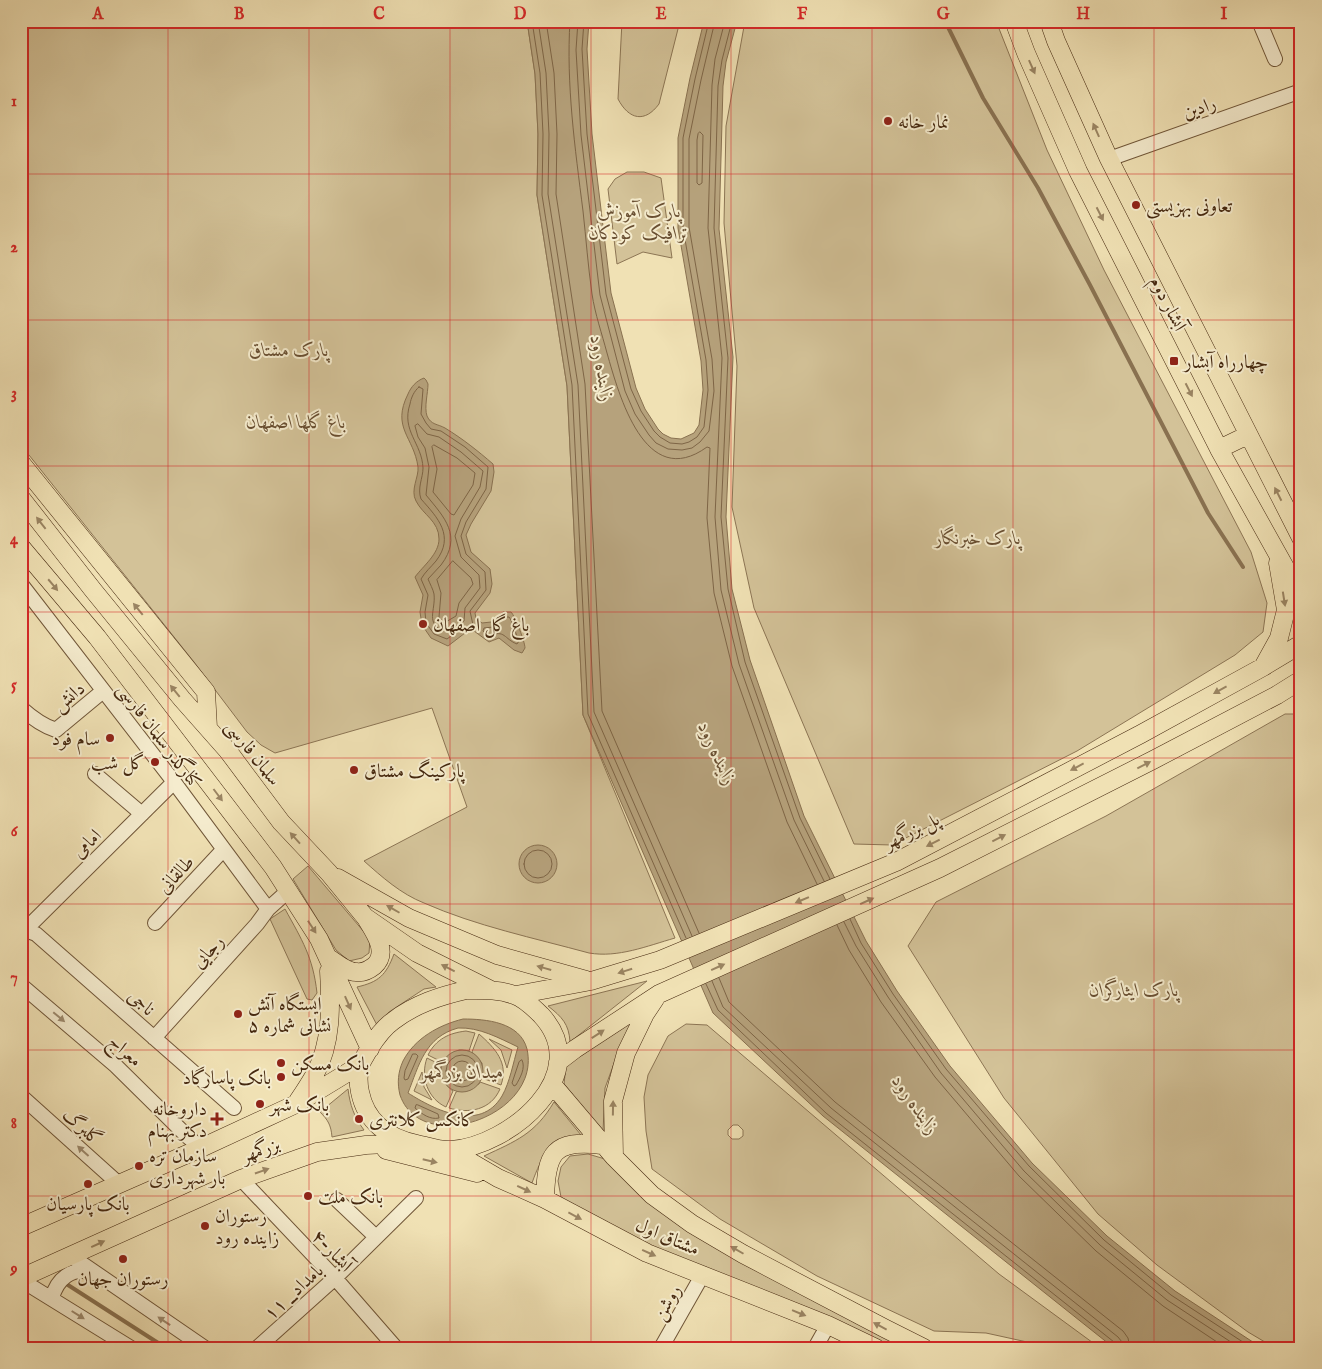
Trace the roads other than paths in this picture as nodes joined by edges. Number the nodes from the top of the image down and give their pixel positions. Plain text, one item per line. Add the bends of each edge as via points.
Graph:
1 (1014, 21) edge
2 (1049, 21) edge
3 (1259, 21) edge
4 (1275, 59) dead end
5 (1301, 91) edge
6 (1109, 159) junction
7 (1248, 435) junction
8 (1219, 449) junction
9 (21, 463) edge
10 (21, 498) edge
11 (1301, 538) edge
12 (21, 547) edge
13 (1276, 550) junction
14 (21, 584) edge
15 (1301, 596) edge
16 (1301, 644) edge
17 (1263, 667) junction
18 (1301, 680) edge
19 (103, 691) junction
20 (1278, 695) junction
21 (1301, 696) edge
22 (21, 708) edge
23 (208, 728) junction
24 (95, 774) dead end
25 (174, 782) junction
26 (142, 814) junction
27 (223, 850) junction
28 (329, 873) junction
29 (288, 891) junction
30 (268, 909) junction
31 (365, 917) junction
32 (155, 923) dead end
33 (23, 930) edge
34 (329, 958) junction
35 (591, 981) junction
36 (21, 985) edge
37 (491, 990) junction
38 (666, 990) junction
39 (516, 995) junction
40 (154, 1038) junction
41 (370, 1049) junction
42 (558, 1062) junction
43 (360, 1065) junction
44 (552, 1084) junction
45 (21, 1096) edge
46 (296, 1104) junction
47 (234, 1108) dead end
48 (413, 1143) junction
49 (366, 1145) junction
50 (201, 1148) junction
51 (450, 1150) junction
52 (608, 1151) junction
53 (498, 1178) junction
54 (241, 1179) junction
55 (119, 1184) junction
56 (416, 1198) dead end
57 (545, 1199) junction
58 (337, 1200) dead end
59 (21, 1227) edge
60 (376, 1238) junction
61 (71, 1256) junction
62 (703, 1274) junction
63 (96, 1275) junction
64 (335, 1278) junction
65 (21, 1279) edge
66 (52, 1298) junction
67 (828, 1325) junction
68 (264, 1346) edge
69 (131, 1348) edge
70 (205, 1348) edge
71 (396, 1348) edge
72 (661, 1348) edge
73 (814, 1348) edge
74 (876, 1348) edge
75 (924, 1348) edge

1 -> 8 main road, آبشار دوم via 1078,171
6 -> 2 main road, آبشار دوم
3 - 4 street
5 - 6 street, رادین
6 - 7 main road, آبشار دوم
7 - 8 main road
11 -> 7 main road, آبشار دوم
8 - 13 main road, آبشار دوم
23 -> 9 main road via 206,692
23 -> 10 main road, سلمان فارسی
12 -> 29 main road via 97,637 268,860
13 - 15 main road, آبشار دوم
13 -> 17 main road via 1286,610 1279,638
14 - 19 street, کنارگذر سلمان فارسی
16 - 17 main road, پل بزرگمهر
17 -> 35 main road, پل بزرگمهر via 896,862 660,960
18 - 20 main road
19 - 22 street, دانش via 56,730
19 - 25 street, کنارگذر سلمان فارسی
20 - 21 main road
38 -> 20 main road via 967,855
28 -> 23 main road, سلمان فارسی via 281,822
24 - 26 street
25 - 26 street, امامی
25 - 27 street, کنارگذر سلمان فارسی
26 - 33 street, امامی
27 - 30 street, کنارگذر سلمان فارسی
27 - 32 street, طالقانی
28 - 31 main road, سلمان فارسی
35 -> 28 main road via 497,955 409,918
29 - 30 street, رجایی
29 -> 34 main road
30 - 40 street, رجایی
31 - 34 main road via 377,937 381,951 378,962 369,971 356,973
37 -> 31 main road, سلمان فارسی via 417,952
33 - 40 street, ناجی via 36,934
34 -> 41 main road
34 - 46 main road via 328,1036 316,1072
35 - 39 main road, پل بزرگمهر
36 -> 50 street, معراج via 116,1066
37 - 39 main road
37 - 41 main road via 466,990 417,1006 393,1020 377,1036
42 -> 38 main road
52 -> 38 main road via 613,1102 626,1053 645,1014
39 - 42 main road via 550,1025 557,1043
40 - 47 street, ناجی
41 - 43 main road
42 - 44 main road
43 - 46 main road, بزرگمهر
43 - 48 main road via 358,1082 362,1102 372,1121 397,1138
44 - 51 main road via 540,1103 516,1125 476,1145
44 - 52 main road, مشتاق اول
55 -> 45 street, گلبرگ
46 - 50 main road, بزرگمهر
48 - 49 main road, بزرگمهر
48 - 51 main road
49 -> 53 main road
54 -> 49 main road, بزرگمهر via 317,1152
50 - 55 main road, بزرگمهر
51 - 53 main road, مشتاق اول
52 - 57 main road via 582,1143 562,1147 550,1159
75 -> 52 main road, مشتاق اول via 692,1224 652,1194
53 -> 57 main road, مشتاق اول
61 -> 54 main road, بزرگمهر
54 - 64 street, ۴-آبشار
55 - 59 main road, بزرگمهر
56 - 60 street, ۱۱ _بامداد
57 -> 62 main road, مشتاق اول via 648,1253
58 - 60 street
60 - 64 street, ۱۱ _بامداد
61 - 63 street
61 - 65 main road, بزرگمهر
62 -> 67 main road, مشتاق اول
62 - 72 street, روشن
63 - 66 street via 87,1271 68,1274 60,1280
70 -> 63 street
64 - 68 street, ۱۱ _بامداد
64 - 71 street, ۴-آبشار
65 - 66 street
66 -> 69 street
67 - 73 street
67 - 74 main road, مشتاق اول

